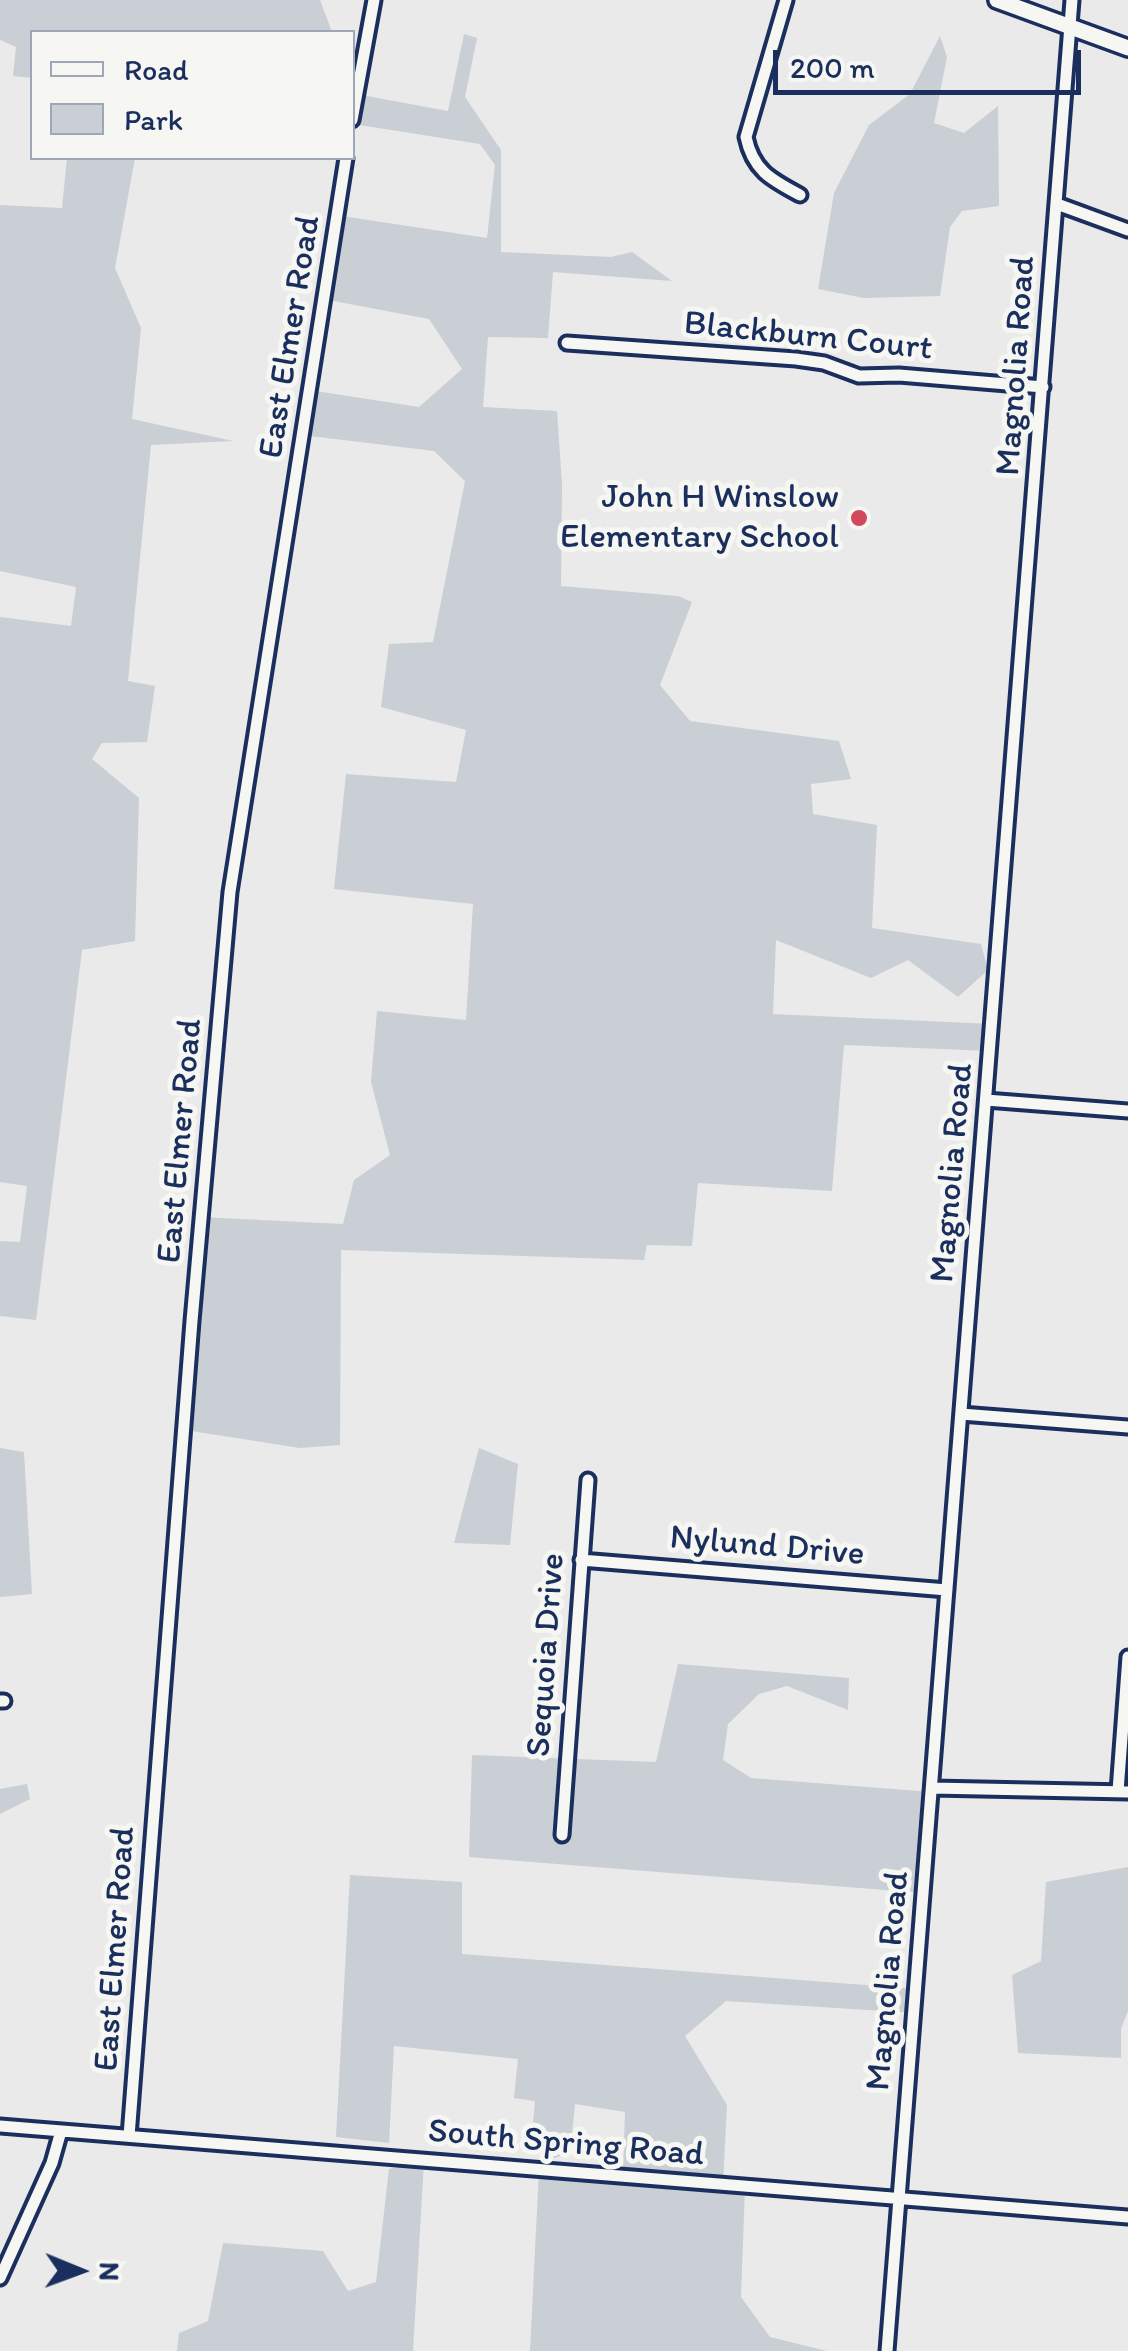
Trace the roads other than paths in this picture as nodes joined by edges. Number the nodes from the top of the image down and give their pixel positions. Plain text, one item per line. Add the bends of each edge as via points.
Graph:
1 (374, 0) edge
2 (786, 0) edge
3 (996, 0) edge
4 (1072, 0) edge
5 (1069, 26) junction
6 (1128, 48) edge
7 (355, 104) edge
8 (346, 160) edge
9 (800, 196) dead end
10 (1057, 204) junction
11 (1128, 230) edge
12 (567, 343) dead end
13 (1043, 387) junction
14 (986, 1100) junction
15 (1128, 1111) edge
16 (961, 1414) junction
17 (1128, 1427) edge
18 (588, 1480) dead end
19 (582, 1560) junction
20 (947, 1590) junction
21 (1128, 1658) edge
22 (932, 1788) junction
23 (1123, 1791) edge
24 (562, 1834) dead end
25 (0, 2126) edge
26 (61, 2131) junction
27 (129, 2136) junction
28 (899, 2198) junction
29 (1128, 2217) edge
30 (0, 2278) edge
31 (887, 2351) edge

1 - 7 street
2 - 9 street via 746,138 760,172
3 - 5 main road
4 - 5 street, Magnolia Road
5 - 6 main road
5 - 10 street, Magnolia Road
8 - 27 street, East Elmer Road via 230,892
10 - 11 street
10 - 13 street, Magnolia Road
12 - 13 street, Blackburn Court via 796,359 866,377
13 - 14 street, Magnolia Road
14 - 15 street
14 - 16 street, Magnolia Road
16 - 17 street
16 - 20 street, Magnolia Road
18 - 19 street, Sequoia Drive
19 - 20 street, Nylund Drive
19 - 24 street, Sequoia Drive
20 - 22 street, Magnolia Road
21 - 23 street
22 - 23 street
22 - 28 street, Magnolia Road
25 - 26 street, South Spring Road
26 - 27 street, South Spring Road
26 - 30 street
27 - 28 street, South Spring Road
28 - 29 street, South Spring Road
28 - 31 street, Magnolia Road

